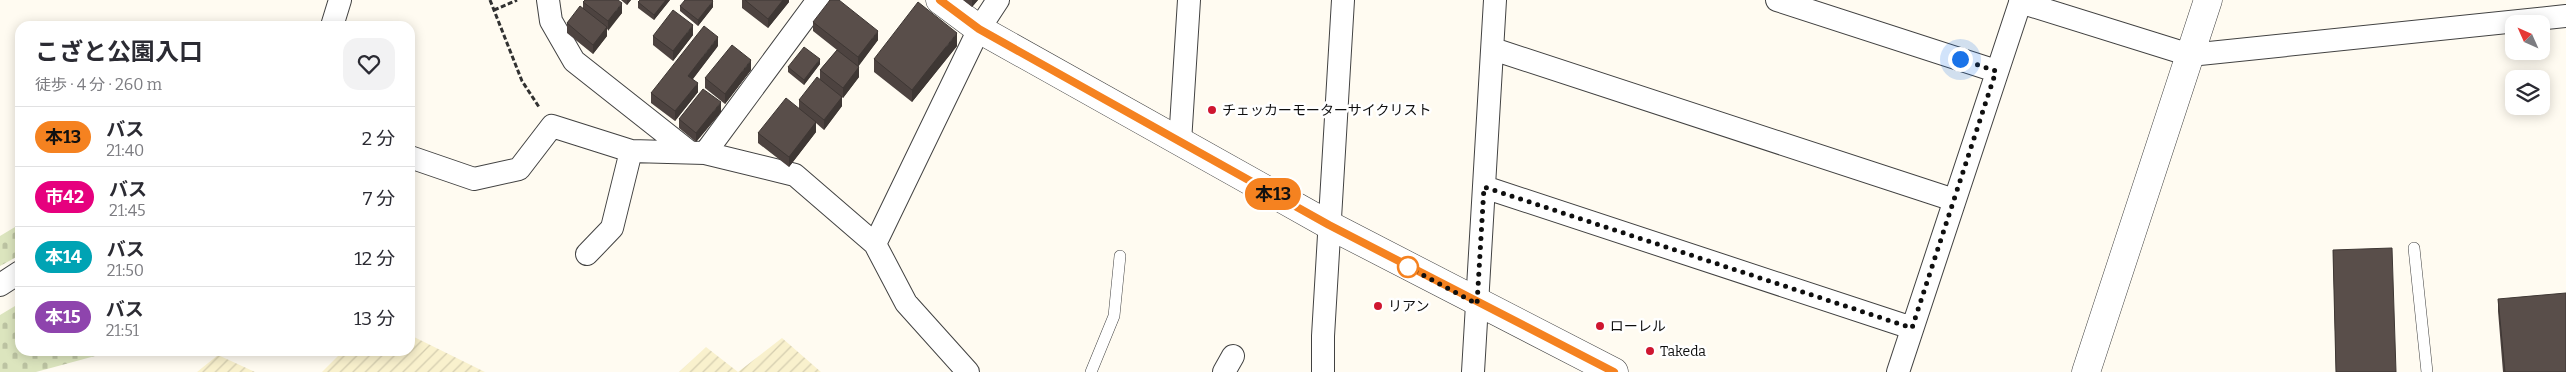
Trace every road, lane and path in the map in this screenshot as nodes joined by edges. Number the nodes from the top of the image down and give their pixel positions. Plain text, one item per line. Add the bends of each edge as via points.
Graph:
1 (340, 0) edge
2 (490, 0) edge
3 (517, 0) edge
4 (567, 0) edge
5 (818, 0) edge
6 (940, 0) edge
7 (998, 0) edge
8 (1189, 0) edge
9 (1343, 0) edge
10 (1495, 0) edge
11 (1777, 0) edge
12 (2208, 0) edge
13 (2021, 1) edge
14 (494, 10) junction
15 (549, 10) edge
16 (2566, 16) edge
17 (334, 21) edge
18 (979, 29) junction
19 (1493, 49) junction
20 (2190, 55) junction
21 (1996, 71) junction
22 (552, 126) junction
23 (1180, 142) junction
24 (631, 151) junction
25 (697, 152) junction
26 (415, 159) edge
27 (1484, 187) junction
28 (1954, 200) junction
29 (1329, 225) junction
30 (875, 244) junction
31 (2414, 248) dead end
32 (587, 254) dead end
33 (1120, 256) dead end
34 (15, 275) edge
35 (0, 285) edge
36 (1477, 304) junction
37 (1912, 328) junction
38 (968, 372) edge
39 (1091, 372) edge
40 (1324, 372) edge
41 (1473, 372) edge
42 (1614, 372) edge
43 (1898, 372) edge
44 (2086, 372) edge
45 (2427, 372) edge

1 - 17 street
2 - 14 path
3 - 14 path
4 - 15 street
5 - 25 street
6 - 18 street
7 - 18 street
8 - 23 street
9 - 29 street
10 - 19 street
11 - 21 street
12 - 20 street
13 - 20 street
13 - 21 street
14 - 22 path via 522,81
15 - 25 street via 574,61
16 - 20 street
18 - 23 street
18 - 30 street
19 - 27 street
19 - 28 street
20 - 44 street
21 - 28 street
22 - 24 street
22 - 26 street via 518,169 474,179
23 - 29 street
24 - 25 street
24 - 32 street via 612,228
25 - 30 street via 795,174
27 - 36 street
27 - 37 street
28 - 37 street
29 - 36 street
29 - 40 street
30 - 38 street via 906,303
31 - 45 lane
33 - 39 lane via 1114,316
34 - 35 street
36 - 41 street
36 - 42 street
37 - 43 street

